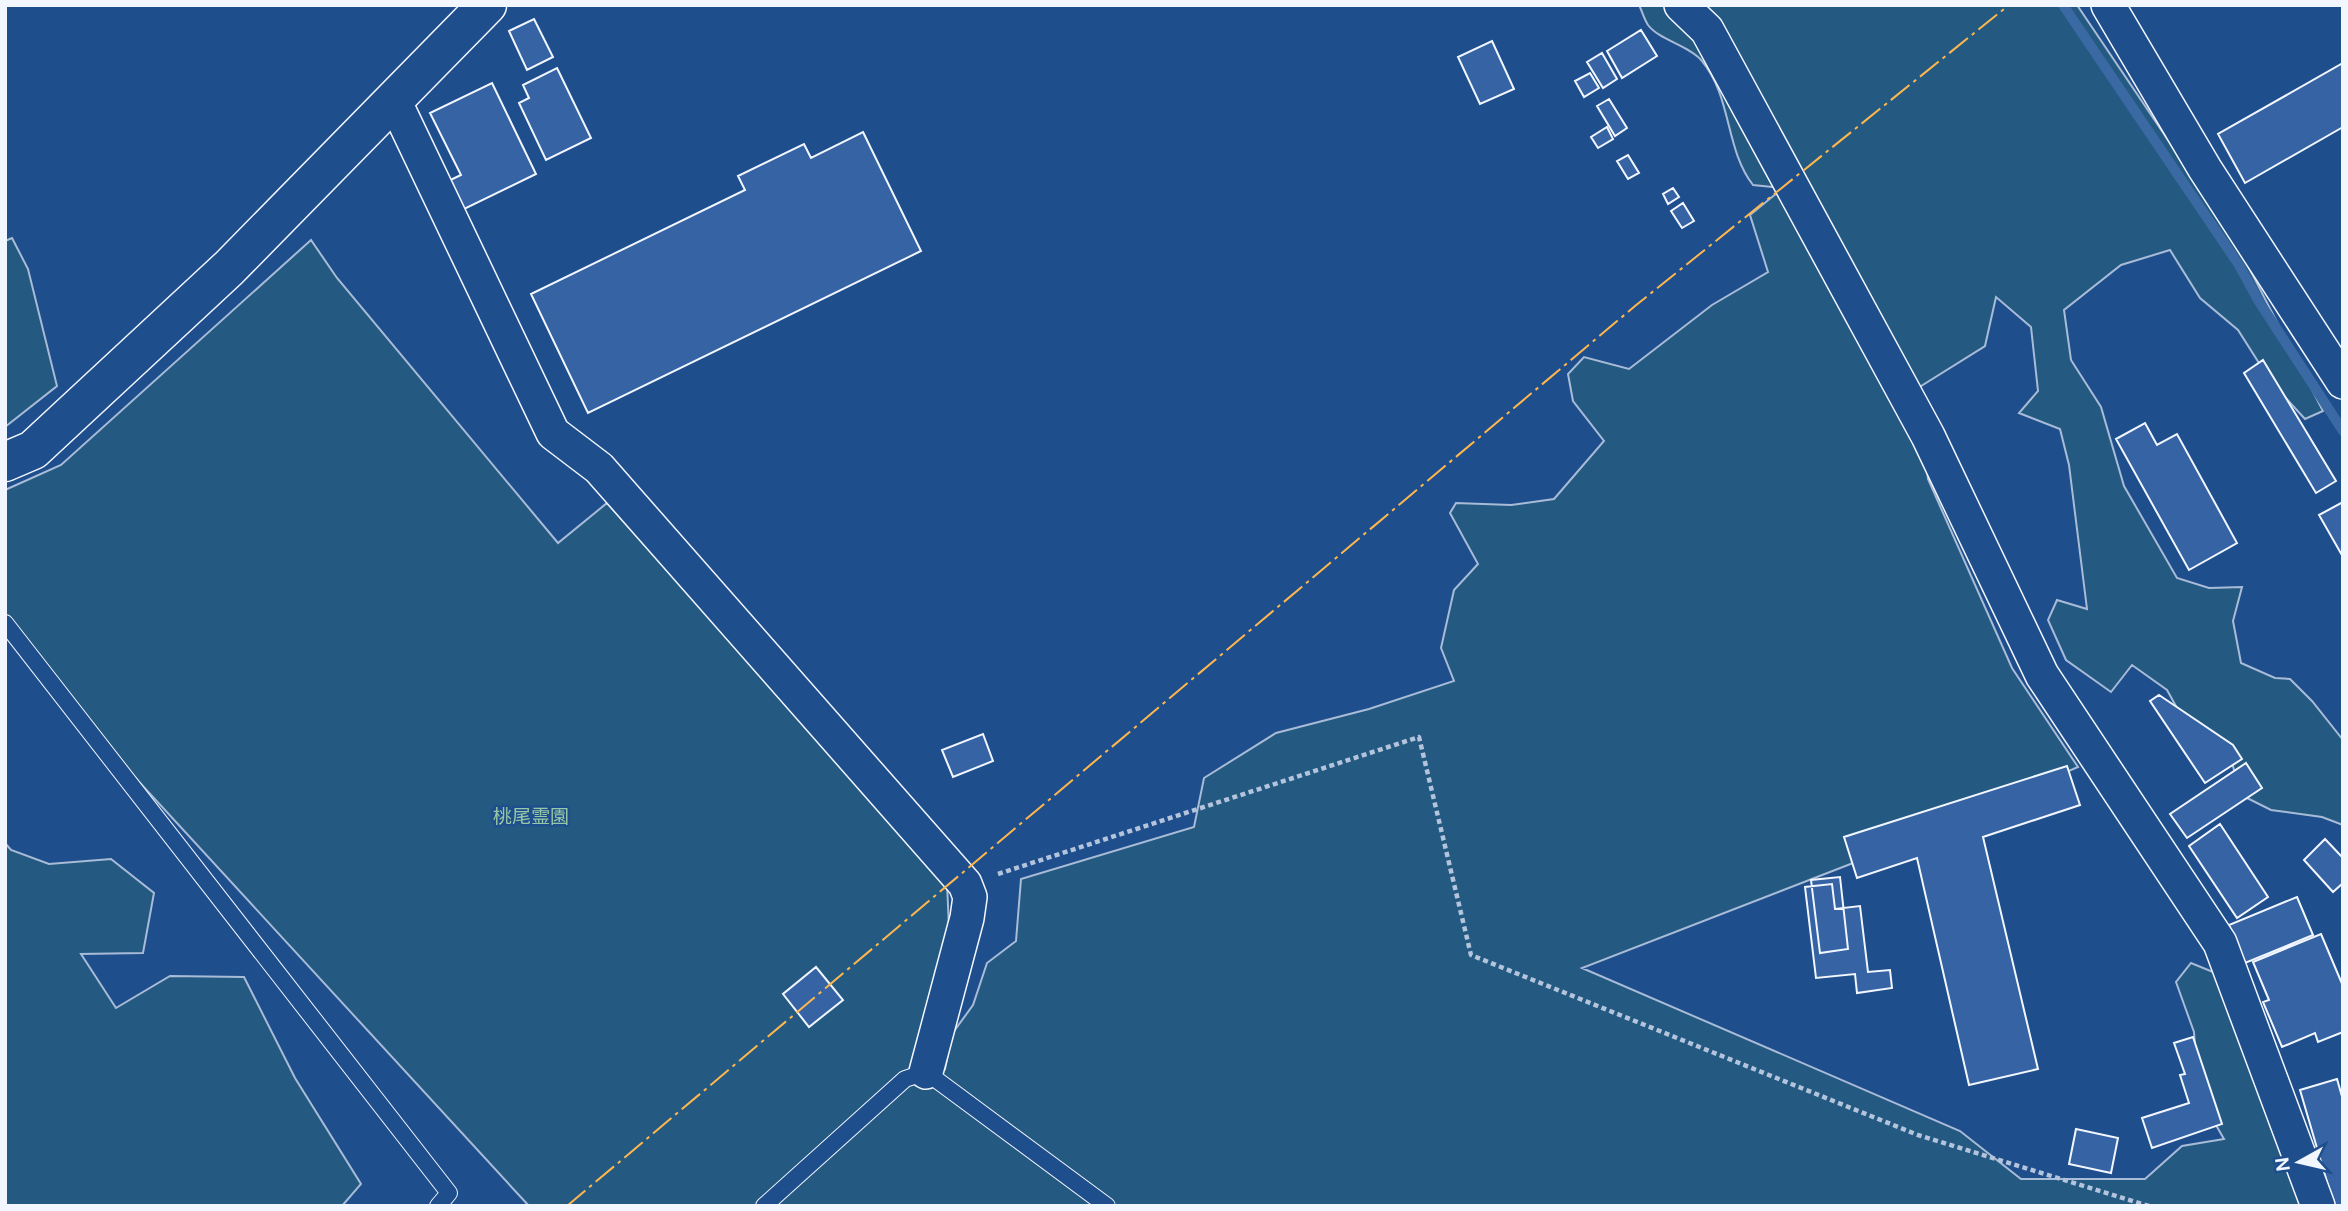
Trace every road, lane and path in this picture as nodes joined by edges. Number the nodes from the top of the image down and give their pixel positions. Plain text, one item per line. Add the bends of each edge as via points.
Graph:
1 (488, 5) edge
2 (1681, 5) edge
3 (2108, 5) edge
4 (394, 100) junction
5 (2343, 382) edge
6 (5, 462) edge
7 (5, 623) edge
8 (965, 884) junction
9 (926, 1072) junction
10 (438, 1206) edge
11 (764, 1206) edge
12 (1107, 1206) edge
13 (2149, 1206) edge
14 (2318, 1206) edge

1 - 4 street
2 - 14 street via 1707,30 1928,436 2042,675 2220,943
3 - 5 street via 2205,169
4 - 6 street via 229,268 33,450
4 - 8 street via 554,433 599,468
7 - 10 lane via 449,1193
8 - 9 street via 970,897 967,918
8 - 13 path via 1419,737 1471,955 1918,1135
9 - 11 lane via 905,1079
9 - 12 lane

